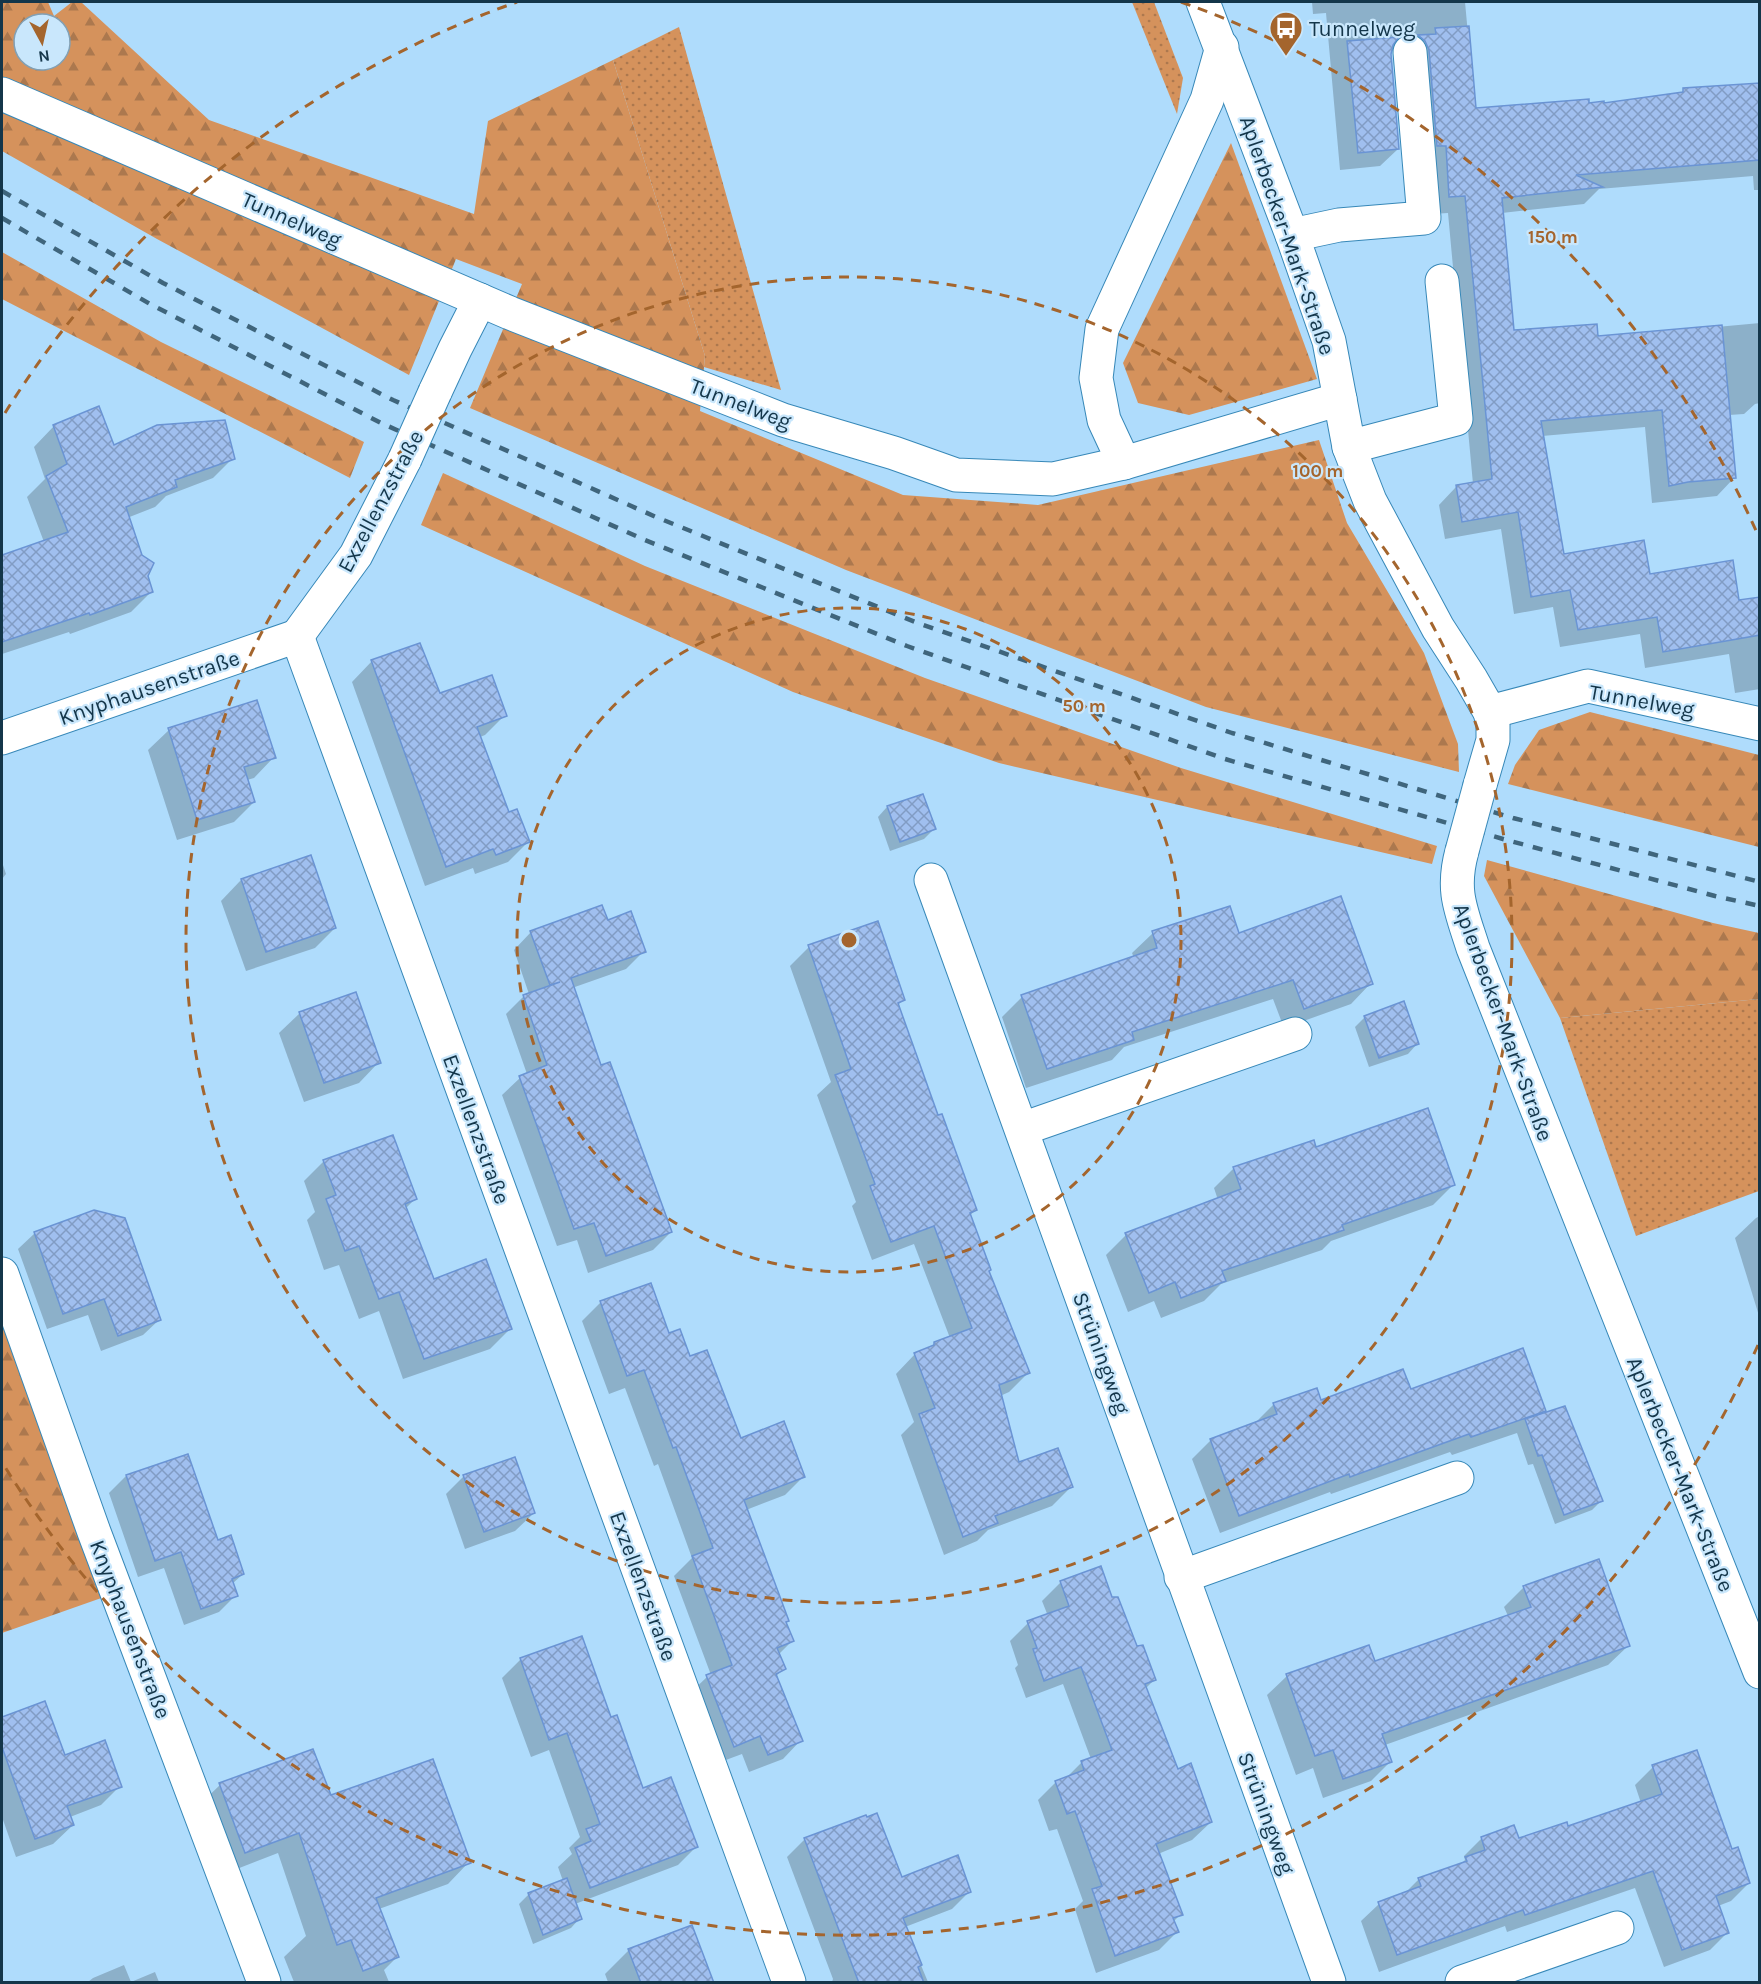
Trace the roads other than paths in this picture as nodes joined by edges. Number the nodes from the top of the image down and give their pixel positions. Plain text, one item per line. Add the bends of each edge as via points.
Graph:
1 (1203, 2) edge
2 (1222, 47) junction
3 (1410, 52) dead end
4 (2, 94) edge
5 (1292, 235) junction
6 (1442, 281) dead end
7 (480, 300) junction
8 (1340, 399) junction
9 (1349, 447) junction
10 (1124, 463) junction
11 (297, 636) junction
12 (1490, 712) junction
13 (1760, 724) edge
14 (2, 738) edge
15 (931, 880) dead end
16 (1295, 1034) dead end
17 (1022, 1129) junction
18 (2, 1274) edge
19 (1457, 1478) dead end
20 (1181, 1576) junction
21 (1760, 1672) edge
22 (1617, 1928) dead end
23 (264, 1983) edge
24 (789, 1983) edge
25 (1329, 1983) edge
26 (1462, 1983) edge

1 - 2 street, Aplerbecker-Mark-Straße
2 - 5 street, Aplerbecker-Mark-Straße
2 - 10 street via 1207,100 1102,329 1096,378 1104,420
3 - 5 street via 1424,218 1339,225
4 - 7 street, Tunnelweg
5 - 8 street, Aplerbecker-Mark-Straße via 1329,341
6 - 9 street via 1456,419
7 - 10 street, Tunnelweg via 783,420 956,475 1053,479
7 - 11 street, Exzellenzstraße, bridge via 356,555
8 - 9 street, Aplerbecker-Mark-Straße
8 - 10 street, Tunnelweg
9 - 12 street, Aplerbecker-Mark-Straße via 1370,501 1438,628
11 - 14 street, Knyphausenstraße
11 - 24 street, Exzellenzstraße
12 - 13 street, Tunnelweg via 1588,686
12 - 21 street, Aplerbecker-Mark-Straße, bridge via 1493,740 1456,870 1457,894 1473,948
15 - 17 street, Strüningweg
16 - 17 street
17 - 20 street, Strüningweg
18 - 23 street, Knyphausenstraße via 94,1532
19 - 20 street
20 - 25 street, Strüningweg
22 - 26 street

